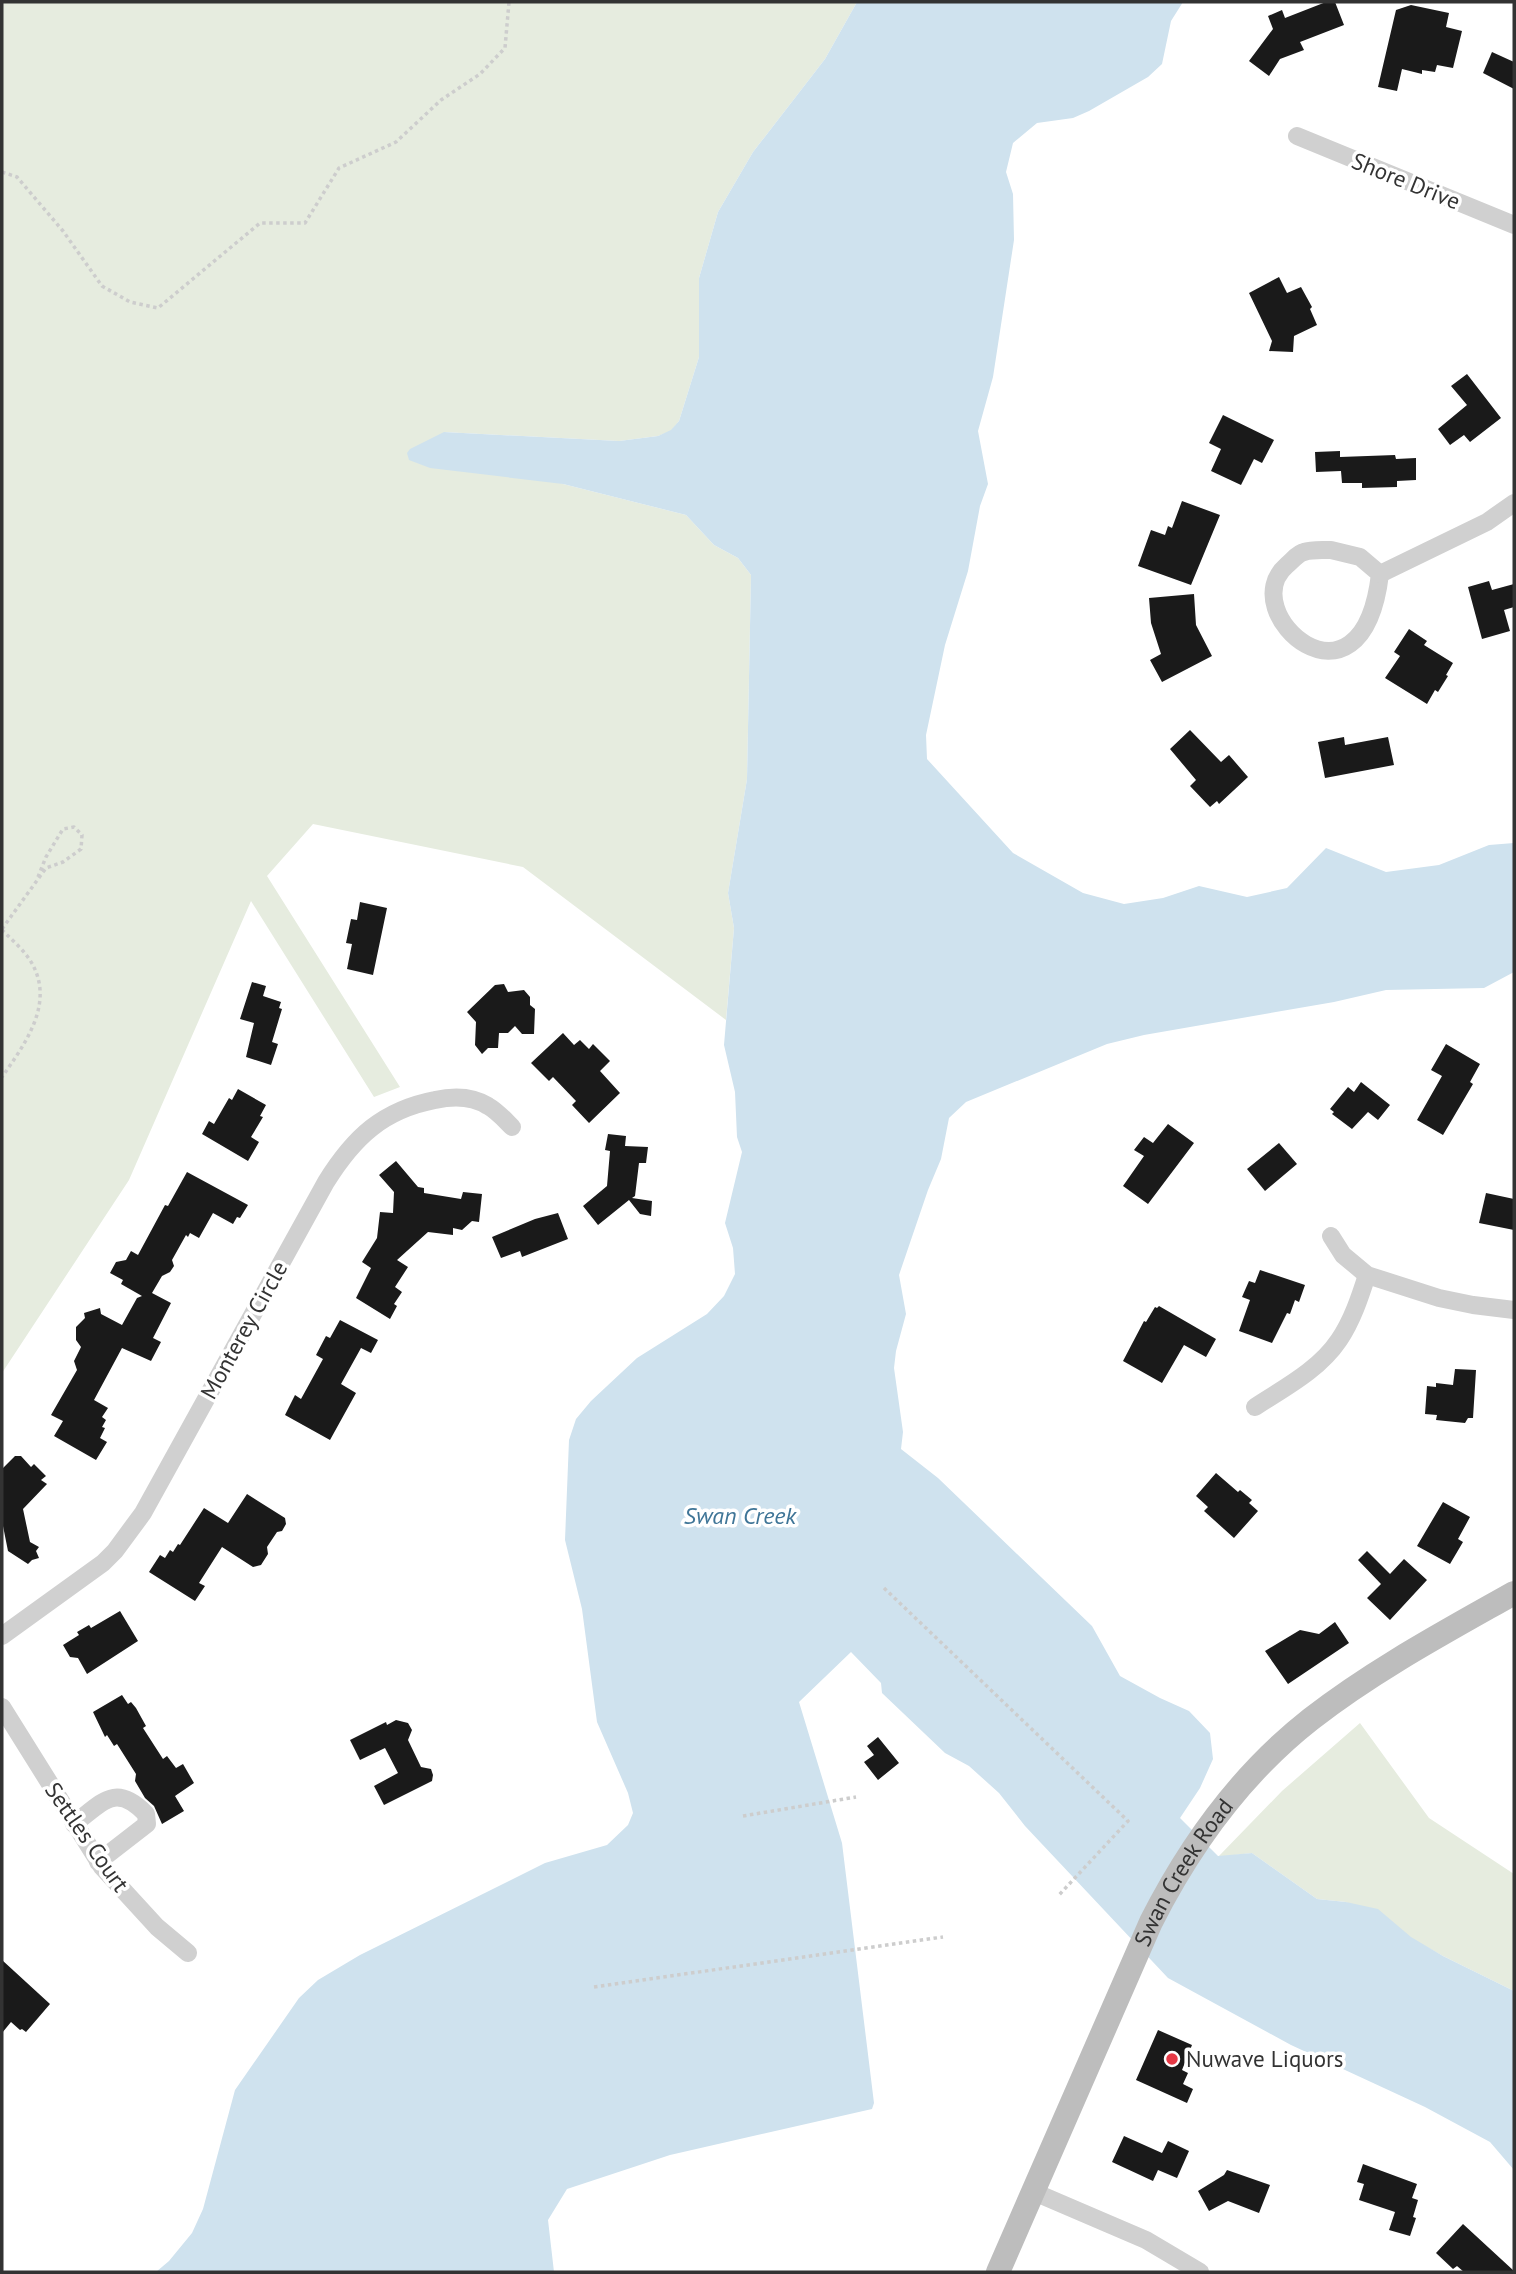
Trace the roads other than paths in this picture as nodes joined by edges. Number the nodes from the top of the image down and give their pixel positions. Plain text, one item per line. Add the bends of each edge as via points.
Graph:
1 (1297, 136) dead end
2 (1514, 225) edge
3 (1514, 503) edge
4 (1380, 574) junction
5 (512, 1127) dead end
6 (1331, 1236) dead end
7 (1367, 1275) junction
8 (1514, 1310) edge
9 (1255, 1408) dead end
10 (1514, 1593) edge
11 (2, 1636) edge
12 (2, 1707) edge
13 (74, 1824) junction
14 (99, 1862) junction
15 (188, 1953) dead end
16 (1034, 2192) junction
17 (998, 2272) edge
18 (1200, 2272) edge

1 - 2 street, Shore Drive
3 - 4 street via 1486,522
4 - 4 street via 1360,557 1331,550 1303,552 1281,570 1274,591 1276,612 1291,635 1308,646 1327,652 1346,647 1362,634 1371,617
5 - 11 street, Monterey Circle via 489,1106 448,1097 406,1107 382,1119 357,1141 314,1204 143,1514 103,1563
6 - 7 street via 1343,1255
7 - 8 street via 1439,1297
7 - 9 street via 1338,1341 1316,1366
10 - 16 street, Swan Creek Road via 1366,1681 1310,1720 1207,1827 1171,1883
12 - 13 street, Settles Court
13 - 14 street, Settles Court
13 - 14 street via 116,1797 126,1797 146,1814 146,1824
14 - 15 street, Settles Court via 149,1919
16 - 17 street, Swan Creek Road
16 - 18 street via 1146,2240

